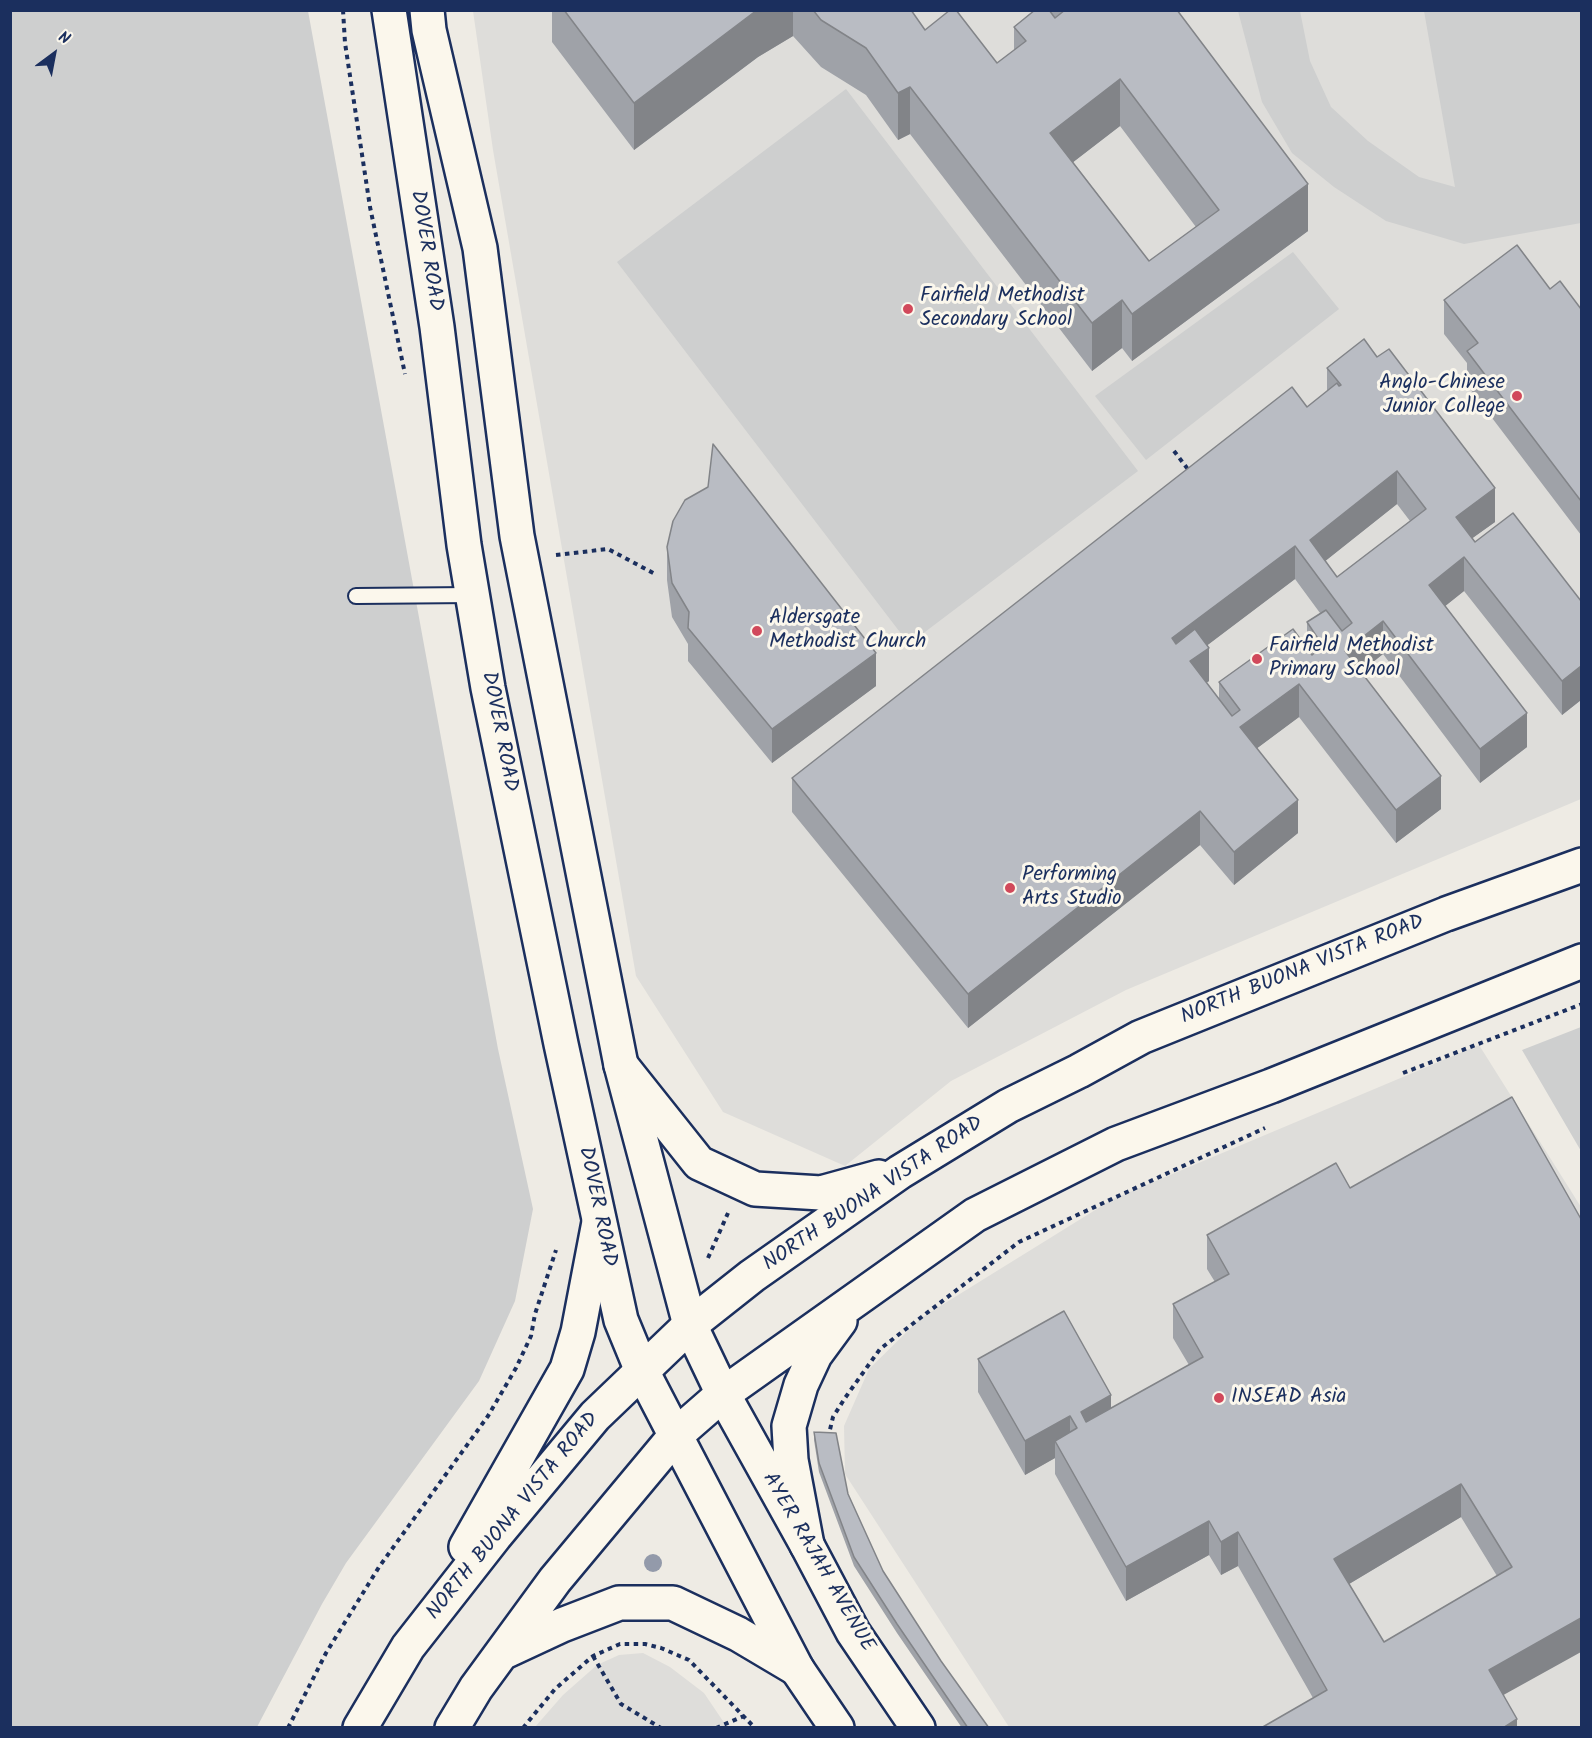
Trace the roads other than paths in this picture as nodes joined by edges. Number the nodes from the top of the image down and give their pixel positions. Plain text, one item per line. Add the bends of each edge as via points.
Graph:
1 (389, 10) edge
2 (427, 10) edge
3 (472, 595) junction
4 (356, 596) dead end
5 (1581, 865) edge
6 (1581, 962) edge
7 (621, 1065) junction
8 (900, 1172) junction
9 (598, 1222) junction
10 (855, 1301) junction
11 (690, 1326) junction
12 (642, 1371) junction
13 (723, 1394) junction
14 (676, 1436) junction
15 (807, 1545) junction
16 (408, 1647) junction
17 (500, 1654) junction
18 (797, 1669) junction
19 (360, 1728) edge
20 (452, 1728) edge
21 (837, 1728) edge
22 (918, 1728) edge

1 - 3 main road, DOVER ROAD
2 - 7 main road via 480,248 518,536
3 - 4 lane
3 - 9 main road, DOVER ROAD
5 - 8 main road, NORTH BUONA VISTA ROAD via 1446,914 1141,1037 1008,1106
6 - 10 main road via 1116,1144 975,1215
7 - 8 main road via 699,1163 756,1189 822,1193
7 - 11 main road
8 - 11 main road, NORTH BUONA VISTA ROAD via 752,1276
9 - 12 main road, DOVER ROAD via 621,1320
9 - 16 main road via 578,1332 567,1369
10 - 13 main road
10 - 15 main road via 815,1355 789,1426 791,1460
11 - 12 main road, NORTH BUONA VISTA ROAD
11 - 13 main road
12 - 14 main road, DOVER ROAD
12 - 16 main road, NORTH BUONA VISTA ROAD via 595,1416
13 - 14 main road
13 - 15 main road, AYER RAJAH AVENUE
14 - 17 main road via 555,1581
14 - 18 main road
15 - 22 main road, AYER RAJAH AVENUE via 853,1632
16 - 19 main road, NORTH BUONA VISTA ROAD
17 - 18 main road via 619,1603 673,1603 738,1634
17 - 20 main road
18 - 21 main road

